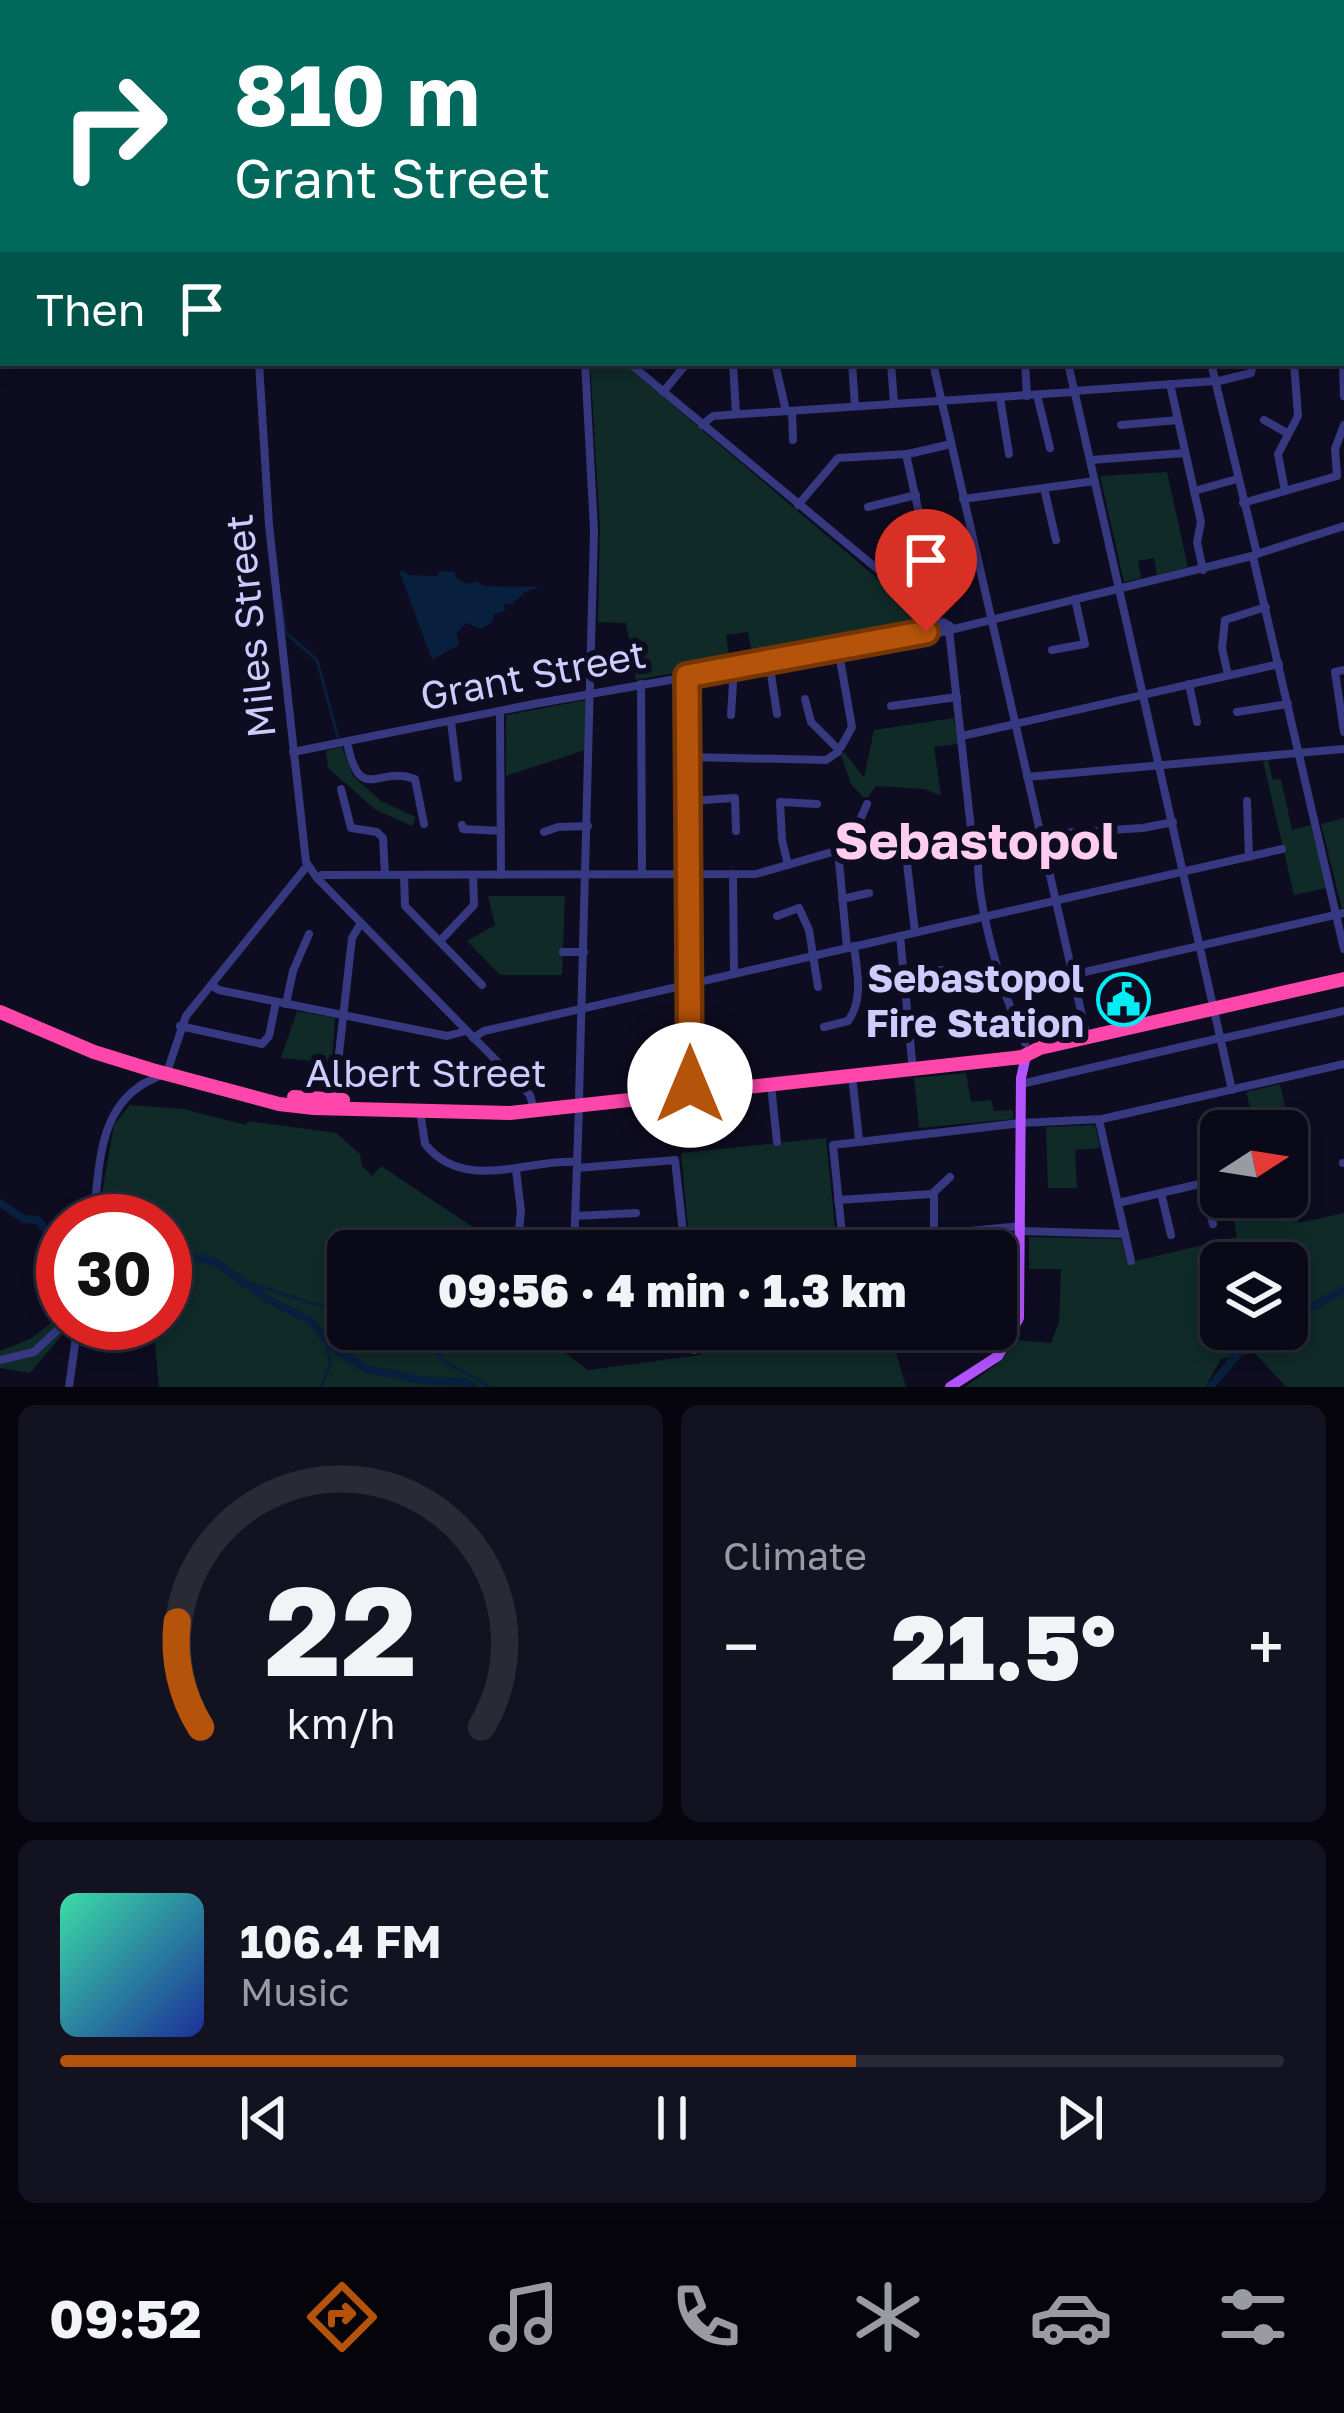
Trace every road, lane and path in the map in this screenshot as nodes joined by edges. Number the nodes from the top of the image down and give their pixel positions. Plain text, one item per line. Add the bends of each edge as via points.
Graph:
1 (1009, 0) edge
2 (1018, 0) edge
3 (259, 366) edge
4 (585, 366) edge
5 (633, 366) edge
6 (685, 366) edge
7 (733, 366) edge
8 (776, 366) edge
9 (851, 366) edge
10 (891, 366) edge
11 (933, 366) edge
12 (1026, 366) edge
13 (1069, 366) edge
14 (1212, 366) edge
15 (1252, 366) edge
16 (1294, 366) edge
17 (1342, 366) edge
18 (1215, 381) junction
19 (1170, 384) junction
20 (1075, 391) junction
21 (663, 392) junction
22 (1032, 396) junction
23 (1344, 396) edge
24 (1000, 398) junction
25 (941, 401) junction
26 (894, 404) junction
27 (855, 406) junction
28 (789, 411) junction
29 (736, 414) junction
30 (1178, 420) junction
31 (1264, 420) dead end
32 (702, 425) junction
33 (1120, 425) dead end
34 (1344, 425) edge
35 (1287, 433) junction
36 (794, 440) dead end
37 (951, 444) junction
38 (1050, 448) dead end
39 (1185, 453) junction
40 (906, 454) junction
41 (1009, 454) dead end
42 (1090, 460) junction
43 (1237, 479) junction
44 (1096, 481) junction
45 (1044, 488) junction
46 (1193, 491) junction
47 (1285, 491) junction
48 (916, 495) junction
49 (963, 500) junction
50 (1243, 503) junction
51 (798, 505) junction
52 (868, 506) dead end
53 (1344, 526) edge
54 (1056, 540) dead end
55 (1255, 557) junction
56 (1204, 569) junction
57 (881, 575) junction
58 (1120, 588) junction
59 (1075, 599) junction
60 (1267, 607) junction
61 (991, 618) junction
62 (945, 628) junction
63 (838, 648) junction
64 (1052, 650) dead end
65 (769, 661) junction
66 (1279, 664) junction
67 (734, 668) junction
68 (1344, 670) edge
69 (687, 676) junction
70 (1228, 676) junction
71 (640, 684) junction
72 (1189, 684) junction
73 (592, 694) junction
74 (1144, 695) junction
75 (957, 697) junction
76 (805, 699) dead end
77 (1288, 704) junction
78 (891, 706) dead end
79 (500, 711) junction
80 (1237, 712) dead end
81 (777, 714) dead end
82 (731, 715) dead end
83 (451, 722) junction
84 (1197, 722) dead end
85 (1015, 724) junction
86 (1344, 732) edge
87 (962, 736) junction
88 (347, 742) junction
89 (839, 749) junction
90 (1344, 751) edge
91 (293, 752) junction
92 (1299, 752) junction
93 (688, 757) junction
94 (1160, 765) junction
95 (1027, 777) junction
96 (458, 778) dead end
97 (341, 789) dead end
98 (688, 801) junction
99 (1247, 801) dead end
100 (867, 803) dead end
101 (817, 804) dead end
102 (1173, 822) junction
103 (424, 824) dead end
104 (462, 825) dead end
105 (588, 826) junction
106 (501, 831) junction
107 (736, 831) dead end
108 (544, 832) dead end
109 (1041, 835) junction
110 (976, 841) junction
111 (860, 844) junction
112 (905, 846) junction
113 (1282, 849) dead end
114 (838, 850) junction
115 (1249, 857) junction
116 (788, 865) junction
117 (308, 868) junction
118 (1183, 872) junction
119 (586, 874) junction
120 (642, 874) junction
121 (688, 874) junction
122 (734, 874) junction
123 (385, 875) junction
124 (404, 875) junction
125 (473, 875) junction
126 (501, 875) junction
127 (319, 880) junction
128 (869, 893) dead end
129 (842, 899) junction
130 (1056, 900) junction
131 (1340, 914) edge
132 (777, 916) dead end
133 (986, 916) junction
134 (361, 923) junction
135 (915, 932) junction
136 (309, 934) dead end
137 (899, 936) junction
138 (440, 941) junction
139 (1200, 946) junction
140 (851, 947) junction
141 (1344, 949) edge
142 (563, 952) dead end
143 (584, 952) junction
144 (815, 956) junction
145 (945, 970) dead end
146 (903, 971) junction
147 (734, 974) junction
148 (1072, 975) junction
149 (1344, 976) edge
150 (689, 983) junction
151 (211, 985) junction
152 (482, 985) dead end
153 (818, 987) dead end
154 (1006, 990) junction
155 (281, 1003) junction
156 (1213, 1006) junction
157 (582, 1008) junction
158 (1344, 1011) edge
159 (0, 1012) edge
160 (343, 1016) junction
161 (180, 1026) junction
162 (824, 1027) dead end
163 (1086, 1033) junction
164 (470, 1034) junction
165 (1220, 1039) junction
166 (1022, 1049) junction
167 (1344, 1064) edge
168 (913, 1068) junction
169 (161, 1072) junction
170 (852, 1074) junction
171 (1021, 1081) junction
172 (771, 1086) junction
173 (1232, 1090) junction
174 (690, 1091) junction
175 (334, 1099) junction
176 (579, 1102) junction
177 (383, 1106) junction
178 (533, 1107) junction
179 (420, 1111) junction
180 (1099, 1120) junction
181 (1021, 1124) junction
182 (859, 1140) junction
183 (777, 1142) dead end
184 (577, 1165) junction
185 (516, 1170) junction
186 (950, 1178) dead end
187 (1200, 1185) edge
188 (1162, 1193) junction
189 (97, 1194) edge
190 (934, 1194) junction
191 (838, 1200) junction
192 (1118, 1203) junction
193 (636, 1213) dead end
194 (575, 1216) junction
195 (1212, 1218) edge
196 (1213, 1224) dead end
197 (1021, 1228) junction
198 (519, 1230) edge
199 (575, 1230) edge
200 (683, 1230) edge
201 (842, 1230) edge
202 (934, 1230) edge
203 (992, 1230) edge
204 (1125, 1234) junction
205 (1171, 1234) dead end
206 (1131, 1261) dead end
207 (36, 1350) edge
208 (73, 1350) edge
209 (0, 1360) edge
210 (69, 1387) edge
211 (950, 1387) edge

1 - 2 street
3 - 91 street, Miles Street
4 - 73 street
5 - 21 street
6 - 21 street
7 - 29 street
8 - 28 street
9 - 27 street
10 - 26 street
11 - 25 street
12 - 22 street
13 - 20 street
14 - 18 street
15 - 18 street via 1251,374
16 - 35 street via 1298,413
17 - 23 street
18 - 19 street
18 - 43 street
19 - 20 street
19 - 30 street
20 - 22 street
20 - 42 street
21 - 32 street
22 - 24 street
22 - 38 street
24 - 25 street
24 - 41 street
25 - 26 street
25 - 37 street
26 - 27 street
27 - 28 street
28 - 29 street
28 - 36 street
29 - 32 street via 710,416
30 - 33 street
30 - 39 street
31 - 35 street
32 - 51 street
34 - 47 street via 1335,446 1337,476
35 - 47 street via 1278,454
37 - 40 street
37 - 49 street
39 - 42 street
39 - 46 street
40 - 48 street
40 - 51 street via 838,458
42 - 44 street
43 - 46 street
43 - 50 street
44 - 45 street
44 - 58 street
45 - 49 street
45 - 54 street
46 - 56 street
47 - 50 street
48 - 52 street
48 - 57 street via 928,554
49 - 61 street
50 - 55 street
51 - 57 street
53 - 55 street, Grant Street
55 - 56 street, Grant Street
55 - 60 street
56 - 58 street, Grant Street
57 - 62 street
58 - 59 street, Grant Street
58 - 74 street
59 - 61 street, Grant Street
59 - 64 street via 1085,644
60 - 66 street
60 - 70 street via 1225,620
61 - 62 street, Grant Street
61 - 85 street
62 - 63 street, Grant Street
62 - 75 street
63 - 65 street, Grant Street
63 - 89 street via 852,724
65 - 67 street, Grant Street
65 - 81 street
66 - 70 street
66 - 77 street
67 - 69 street, Grant Street
67 - 82 street
68 - 86 street via 1335,673
69 - 71 street, Grant Street
69 - 93 street
70 - 72 street
71 - 73 street, Grant Street
71 - 120 street
72 - 74 street
72 - 84 street
73 - 79 street, Grant Street
73 - 105 street
74 - 85 street
74 - 94 street
75 - 78 street
75 - 87 street
76 - 89 street via 811,722
77 - 80 street
77 - 92 street
79 - 83 street, Grant Street
79 - 106 street
83 - 88 street, Grant Street
83 - 96 street
85 - 87 street
85 - 95 street
87 - 110 street
88 - 91 street, Grant Street
88 - 103 street via 362,778 415,779
89 - 93 street via 826,760
90 - 92 street
91 - 117 street, Miles Street
92 - 94 street
92 - 131 street
93 - 98 street
94 - 95 street
94 - 102 street
95 - 109 street
97 - 123 street via 350,827 383,838
98 - 107 street via 735,798
98 - 121 street
99 - 115 street
100 - 111 street
101 - 116 street via 780,802
102 - 109 street
102 - 118 street
104 - 106 street
105 - 108 street
105 - 119 street
106 - 126 street
109 - 110 street
109 - 130 street
110 - 112 street
110 - 133 street
111 - 112 street
111 - 114 street
112 - 135 street
113 - 115 street
114 - 116 street
114 - 129 street
115 - 118 street
116 - 122 street
117 - 127 street
117 - 151 street
118 - 130 street
118 - 139 street
119 - 120 street
119 - 126 street
119 - 143 street
120 - 121 street
121 - 122 street
121 - 150 street
122 - 147 street
123 - 124 street
123 - 127 street
124 - 125 street
124 - 138 street via 405,906
125 - 126 street
125 - 138 street via 474,905
127 - 134 street
128 - 129 street
129 - 140 street
130 - 133 street
130 - 148 street
131 - 139 street
131 - 141 street
132 - 144 street via 799,908
133 - 135 street
133 - 154 street
134 - 160 street via 352,936
134 - 164 street
135 - 137 street
136 - 155 street
137 - 140 street
137 - 146 street
138 - 152 street
139 - 148 street
139 - 156 street
140 - 144 street
140 - 162 street via 855,1012
142 - 143 street
143 - 157 street
144 - 147 street
144 - 153 street
145 - 146 street
146 - 168 street
147 - 150 street
148 - 154 street
148 - 163 street
149 - 156 highway, Albert Street
150 - 157 street
150 - 174 street
151 - 155 street
151 - 161 street
154 - 166 street
155 - 160 street
155 - 161 street via 262,1044
156 - 163 highway, Albert Street
156 - 165 street
156 - 166 highway, Albert Street
157 - 164 street
157 - 176 street
158 - 165 street
159 - 169 highway, Albert Street
160 - 164 street
160 - 175 street
161 - 169 street
163 - 166 highway, Albert Street
164 - 178 street
165 - 171 street
165 - 173 street
166 - 168 highway, Albert Street
166 - 171 main road
167 - 173 street
168 - 170 highway, Albert Street
169 - 175 highway, Albert Street
169 - 177 highway, Albert Street via 279,1104
169 - 189 street via 124,1098 109,1121
170 - 172 highway, Albert Street
170 - 174 highway, Albert Street
170 - 182 street
171 - 181 main road
172 - 174 highway, Albert Street
172 - 183 street
173 - 180 street
174 - 176 highway, Albert Street
175 - 177 highway, Albert Street
176 - 178 highway, Albert Street
176 - 184 street
177 - 178 highway, Albert Street
177 - 179 highway, Albert Street
178 - 179 highway, Albert Street
179 - 185 street via 424,1142 441,1160 475,1171
180 - 181 street
180 - 192 street
181 - 182 street
181 - 197 main road
182 - 191 street via 833,1144
184 - 185 street via 550,1161
184 - 194 street
184 - 200 street via 676,1162
185 - 198 street
186 - 190 street
187 - 188 street
188 - 192 street
188 - 205 street
190 - 191 street
190 - 202 street
191 - 201 street
192 - 204 street
193 - 194 street
194 - 199 street
195 - 196 street
197 - 203 street
197 - 204 street
197 - 211 main road via 1015,1330 1002,1351
204 - 206 street
207 - 209 street
208 - 210 street

